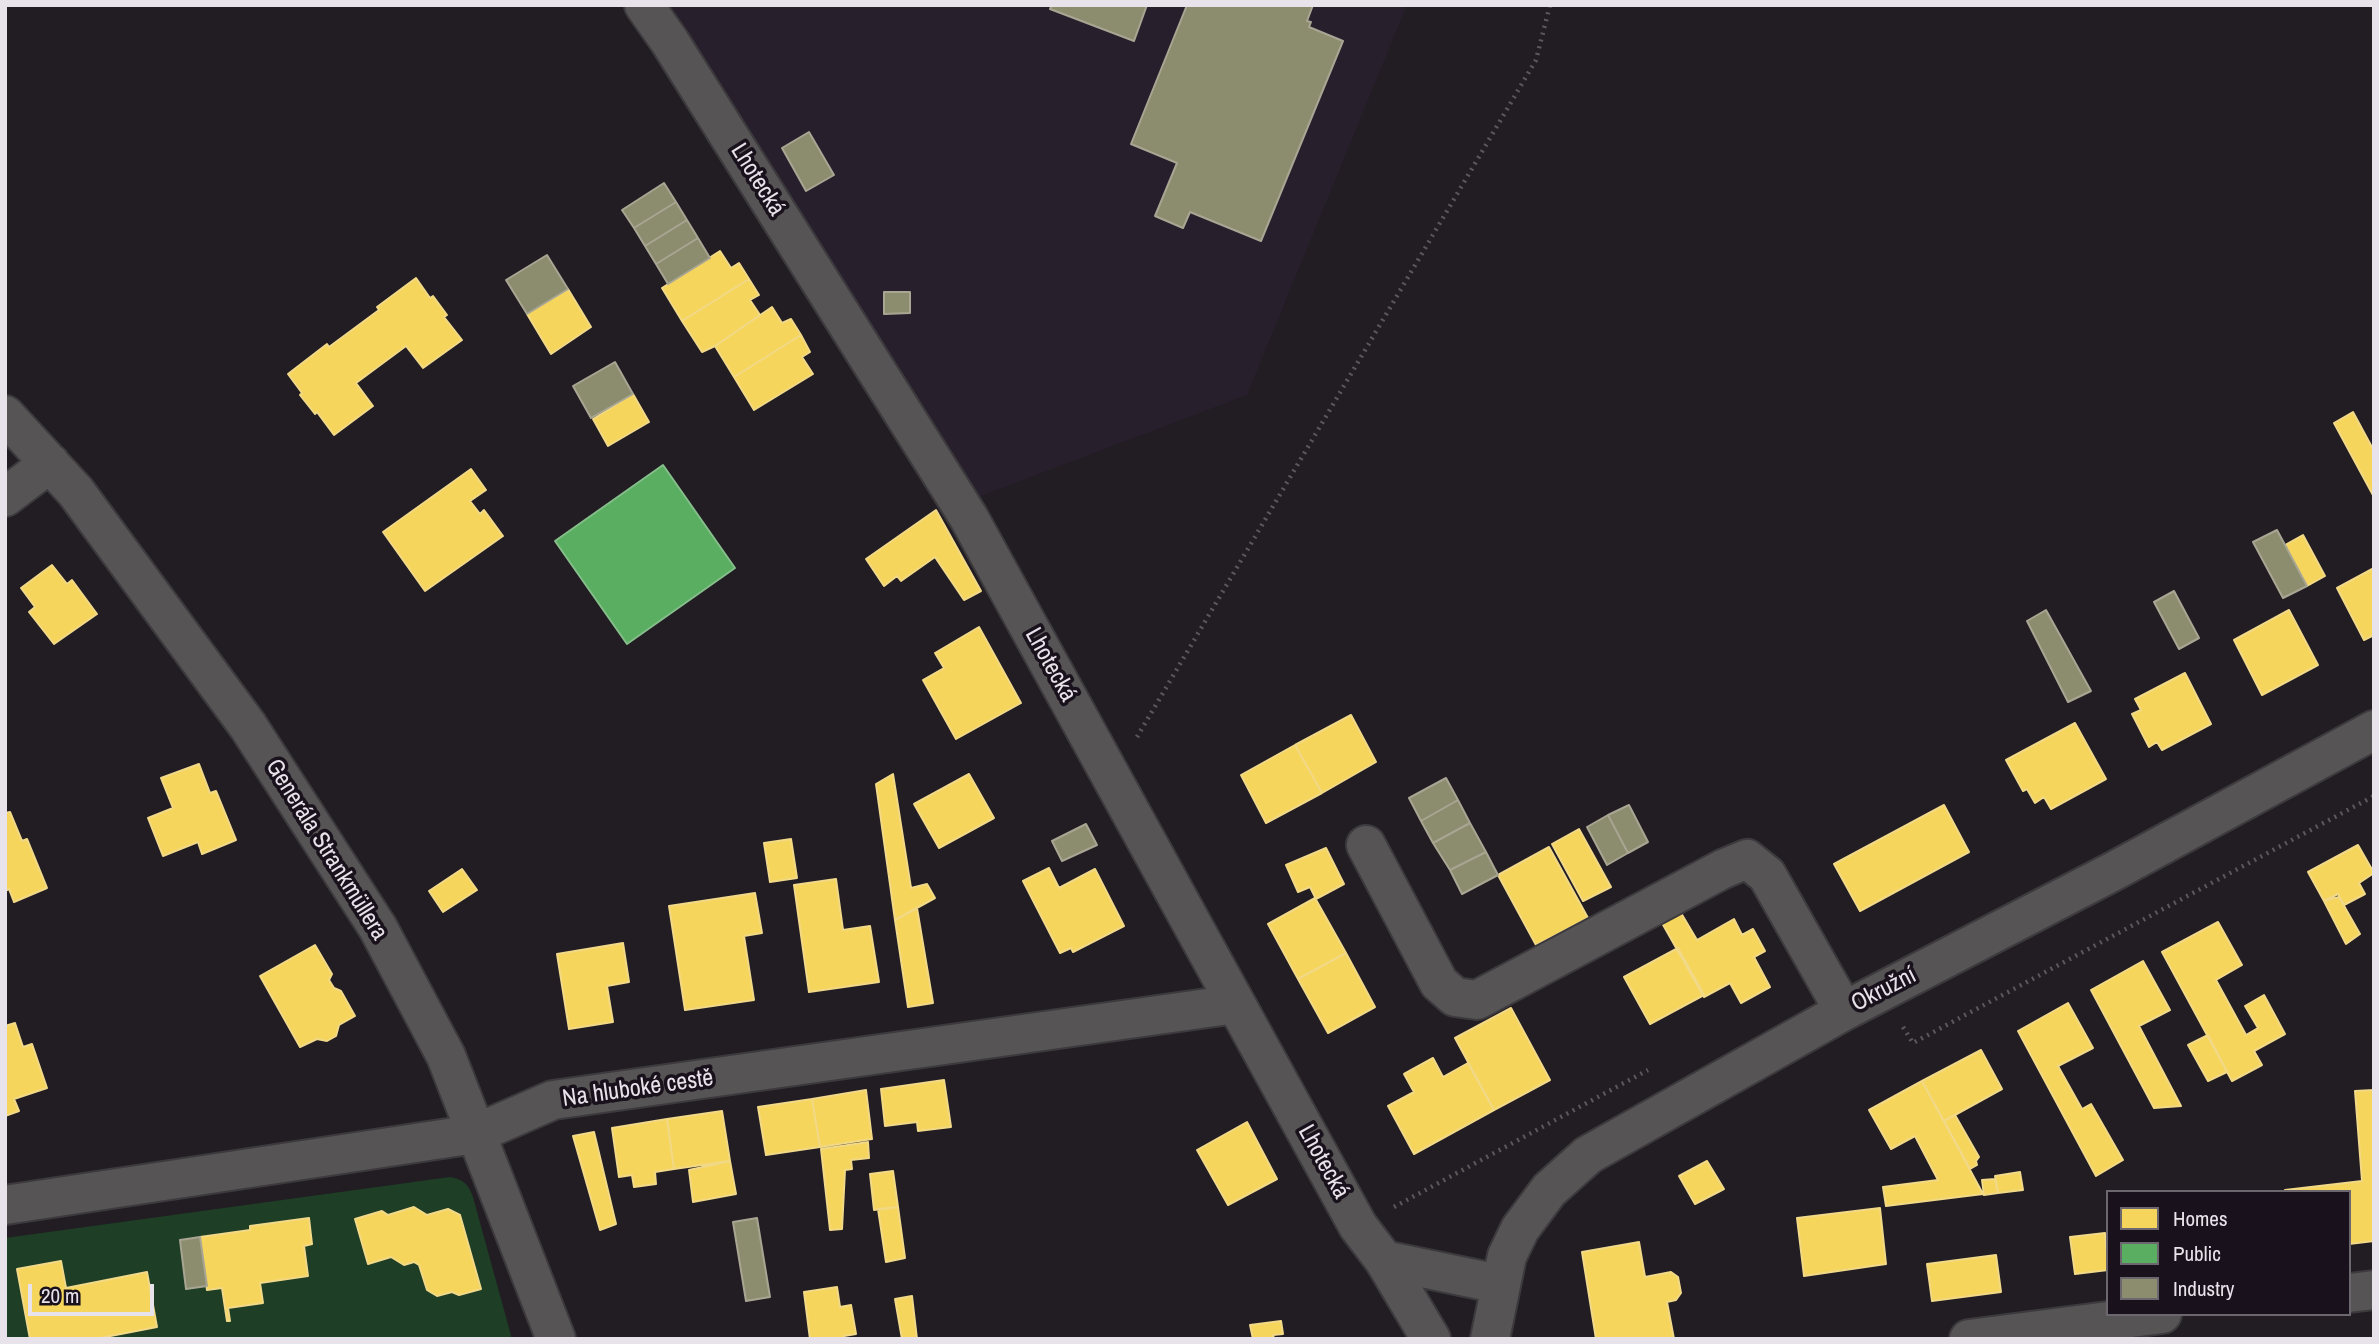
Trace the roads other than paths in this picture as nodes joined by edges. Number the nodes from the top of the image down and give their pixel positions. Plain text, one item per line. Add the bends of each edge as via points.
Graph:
1 (644, 5) edge
2 (5, 415) edge
3 (50, 463) junction
4 (5, 497) edge
5 (2374, 730) edge
6 (1366, 845) dead end
7 (1237, 1004) junction
8 (1843, 1011) junction
9 (475, 1135) junction
10 (5, 1205) edge
11 (1384, 1260) junction
12 (1499, 1284) junction
13 (2374, 1290) edge
14 (2351, 1293) edge
15 (2147, 1316) edge
16 (556, 1339) edge
17 (1431, 1339) edge
18 (1490, 1339) edge
19 (1969, 1339) edge

1 - 7 street, Lhotecká via 969,518
2 - 3 street, Generála Strankmüllera
3 - 4 street
3 - 9 street, Generála Strankmüllera via 248,726 378,928 446,1056
5 - 8 street, Okružní
6 - 8 street via 1439,983 1455,997 1477,1000 1747,859 1767,875
7 - 9 street, Na hluboké cestě via 553,1100
7 - 11 street, Lhotecká via 1358,1226
8 - 12 street, Okružní via 1588,1155 1533,1209 1507,1256
9 - 10 street, Na hluboké cestě
9 - 16 street, Generála Strankmüllera
11 - 12 street
11 - 17 street, Lhotecká
12 - 18 street, Okružní
13 - 14 street
15 - 19 street

